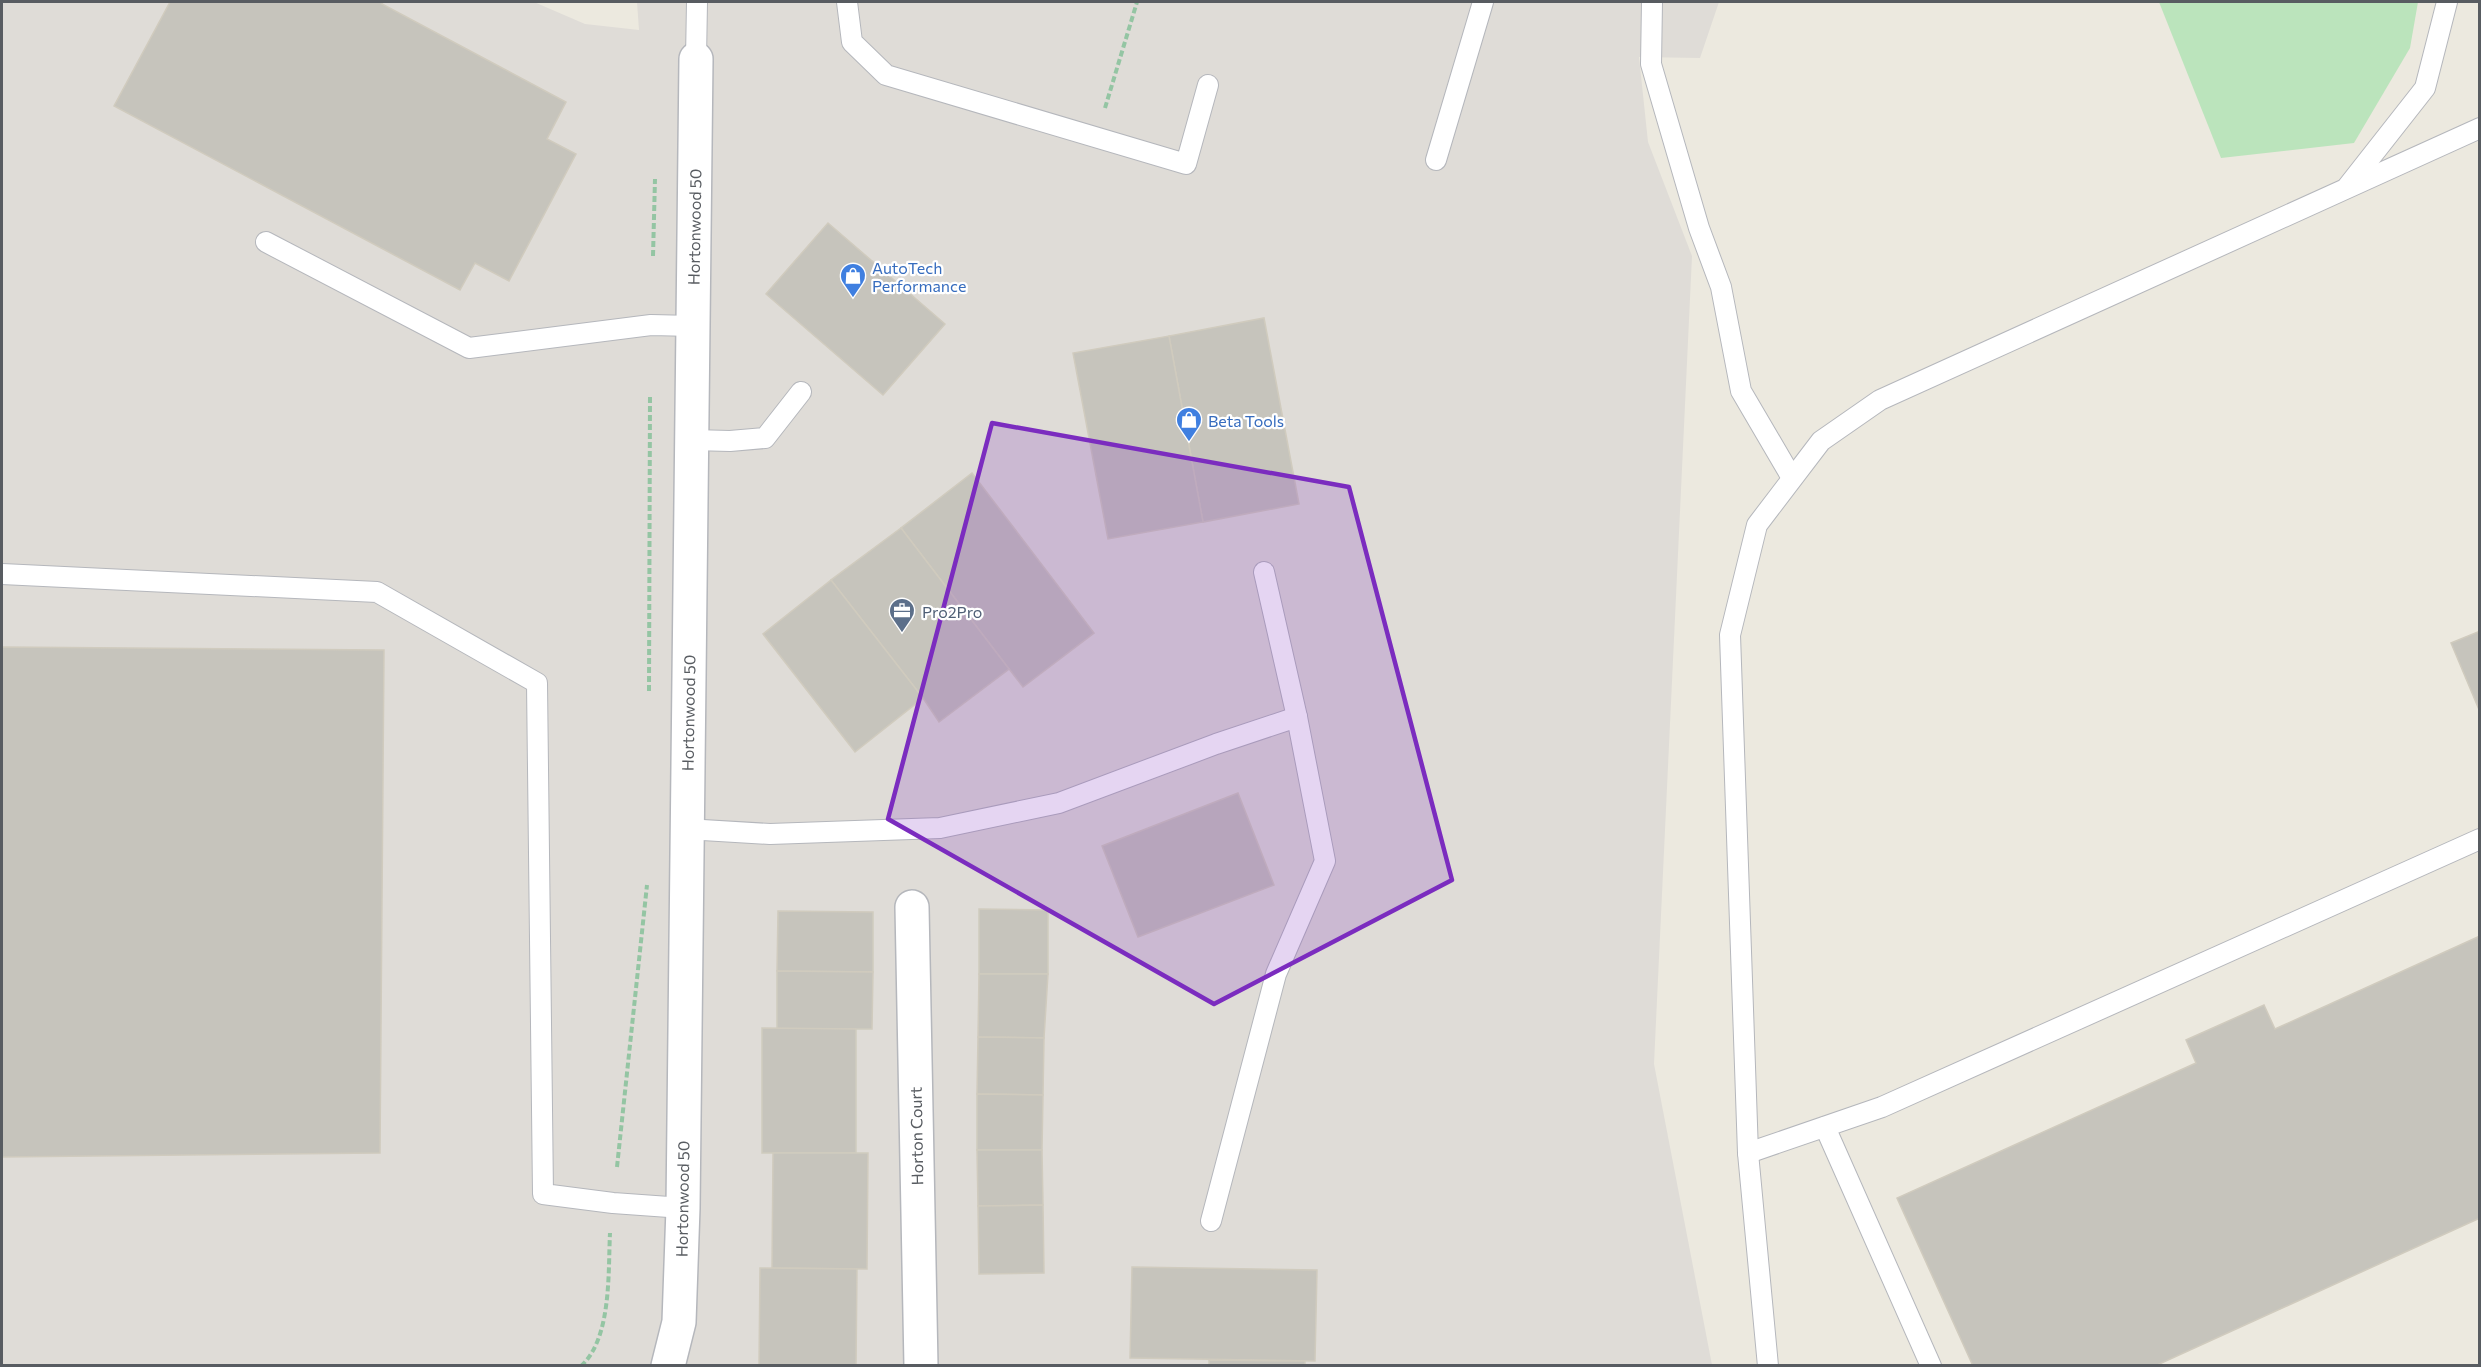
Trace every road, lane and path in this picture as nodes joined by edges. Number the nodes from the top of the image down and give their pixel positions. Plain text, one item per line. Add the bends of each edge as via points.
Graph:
1 (697, 2) edge
2 (848, 2) edge
3 (1137, 2) edge
4 (1483, 2) edge
5 (1652, 2) edge
6 (2447, 2) edge
7 (696, 59) joint
8 (1208, 86) dead end
9 (2480, 128) edge
10 (1097, 138) junction
11 (1436, 160) dead end
12 (2347, 188) junction
13 (266, 243) dead end
14 (693, 326) junction
15 (801, 392) dead end
16 (650, 396) dead end
17 (692, 440) junction
18 (1792, 478) junction
19 (1264, 572) dead end
20 (2, 574) edge
21 (649, 701) dead end
22 (1297, 717) junction
23 (686, 829) junction
24 (2480, 839) edge
25 (648, 880) dead end
26 (912, 907) dead end
27 (1825, 1127) junction
28 (1748, 1153) junction
29 (617, 1167) dead end
30 (683, 1208) junction
31 (1211, 1221) dead end
32 (610, 1233) dead end
33 (580, 1365) edge
34 (668, 1365) edge
35 (921, 1365) edge
36 (1768, 1365) edge
37 (1932, 1365) edge

1 - 7 lane
2 - 10 lane via 852,42 886,75
3 - 10 path
4 - 11 lane
5 - 18 lane via 1651,64 1699,228 1721,287 1741,391
6 - 12 lane via 2425,88
7 - 14 street, Hortonwood 50
8 - 10 lane via 1186,164
9 - 12 lane
12 - 18 lane via 1880,400 1821,441
13 - 14 lane via 469,348 651,325
14 - 17 street, Hortonwood 50
15 - 17 lane via 765,438
16 - 21 path
17 - 23 street, Hortonwood 50
18 - 28 lane via 1757,525 1730,635
19 - 22 lane
20 - 30 lane via 377,592 537,683 543,1194
22 - 23 lane via 1059,803 940,828 770,834
22 - 31 lane via 1324,861 1276,974
23 - 30 street, Hortonwood 50
24 - 27 lane via 1882,1107
25 - 29 path
26 - 35 street, Horton Court
27 - 28 lane
27 - 37 lane
28 - 36 lane
30 - 34 street, Hortonwood 50 via 679,1322
32 - 33 path via 605,1318 597,1344

